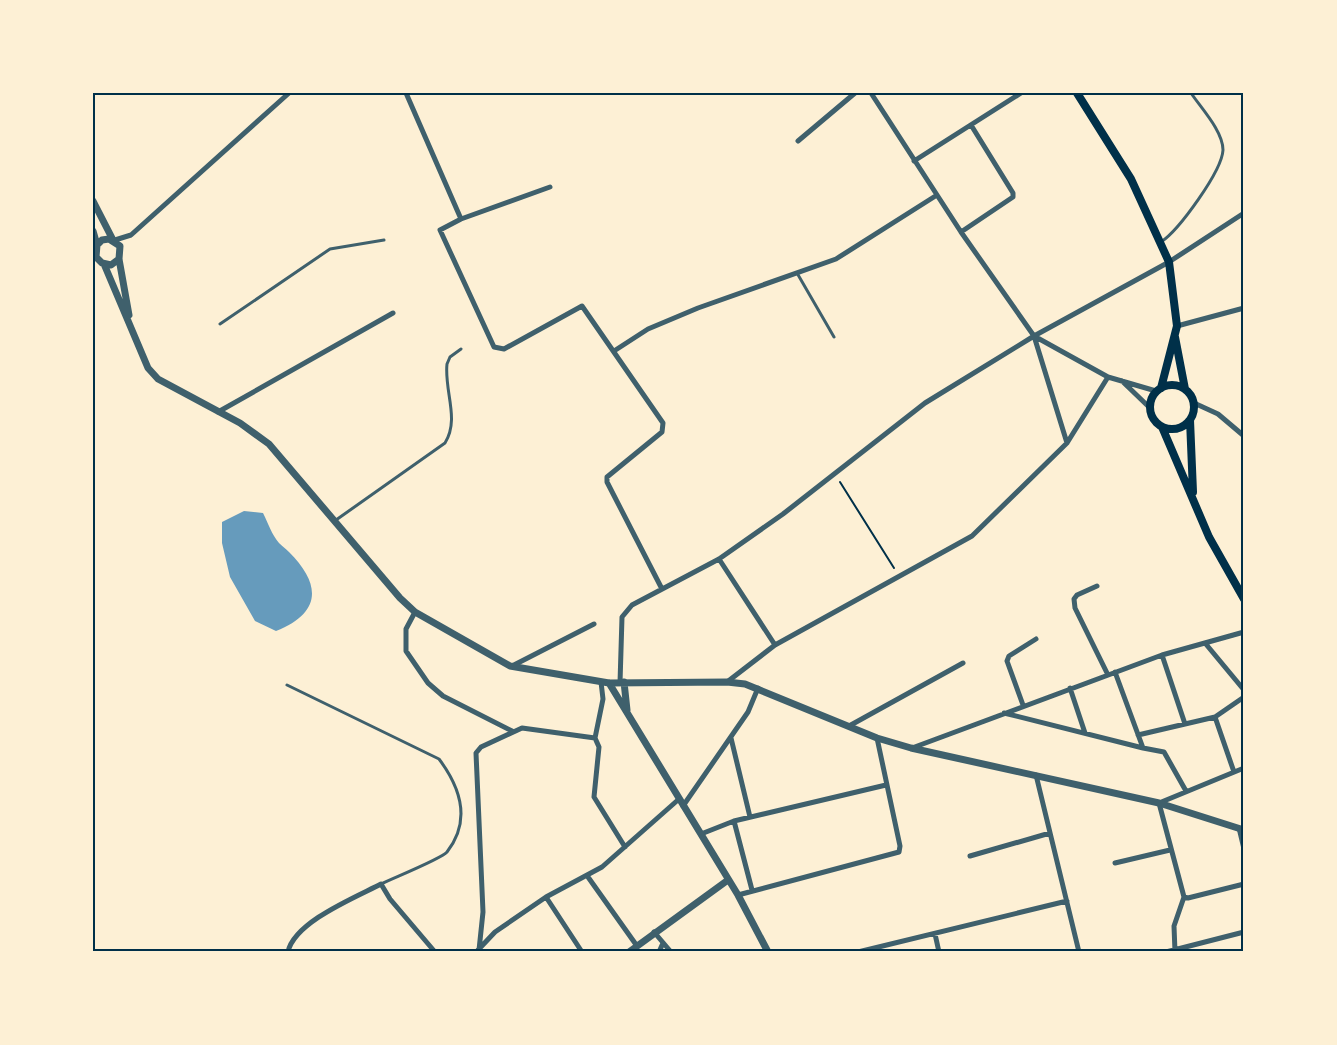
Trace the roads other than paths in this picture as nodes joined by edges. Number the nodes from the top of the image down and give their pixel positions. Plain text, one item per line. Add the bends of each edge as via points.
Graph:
1 (289, 93) edge
2 (406, 93) edge
3 (855, 93) edge
4 (871, 93) edge
5 (1021, 93) edge
6 (1077, 93) edge
7 (1191, 93) edge
8 (971, 125) junction
9 (798, 141) dead end
10 (914, 161) junction
11 (550, 187) dead end
12 (937, 195) junction
13 (93, 201) edge
14 (1244, 213) edge
15 (461, 219) junction
16 (93, 231) edge
17 (961, 232) junction
18 (131, 234) junction
19 (114, 240) junction
20 (384, 240) dead end
21 (1160, 243) junction
22 (95, 250) edge
23 (121, 250) junction
24 (119, 259) junction
25 (1169, 262) junction
26 (103, 264) junction
27 (93, 266) edge
28 (797, 271) junction
29 (1244, 308) edge
30 (393, 313) dead end
31 (220, 324) dead end
32 (130, 327) junction
33 (1175, 329) junction
34 (1034, 336) junction
35 (834, 337) dead end
36 (461, 349) dead end
37 (614, 351) junction
38 (1108, 376) junction
39 (1121, 380) junction
40 (1185, 389) junction
41 (1158, 390) junction
42 (1194, 403) junction
43 (1149, 407) junction
44 (216, 413) junction
45 (1190, 420) junction
46 (1162, 427) junction
47 (1244, 436) edge
48 (1067, 443) junction
49 (1193, 497) junction
50 (334, 521) junction
51 (719, 558) junction
52 (1098, 586) dead end
53 (662, 589) junction
54 (1244, 599) edge
55 (414, 612) junction
56 (594, 624) dead end
57 (1244, 632) edge
58 (1036, 639) dead end
59 (1205, 643) junction
60 (775, 645) junction
61 (1162, 655) junction
62 (963, 663) dead end
63 (510, 666) junction
64 (1115, 672) junction
65 (1108, 675) junction
66 (605, 682) junction
67 (622, 682) junction
68 (727, 682) junction
69 (287, 686) dead end
70 (758, 688) junction
71 (1070, 688) junction
72 (1244, 690) edge
73 (1244, 697) edge
74 (1023, 705) junction
75 (627, 712) junction
76 (1002, 713) junction
77 (1215, 717) junction
78 (1185, 724) junction
79 (849, 726) junction
80 (512, 731) junction
81 (1085, 733) junction
82 (1138, 735) junction
83 (595, 738) junction
84 (731, 738) junction
85 (877, 738) junction
86 (911, 748) junction
87 (1143, 748) junction
88 (1244, 768) edge
89 (1234, 772) junction
90 (1036, 776) junction
91 (886, 785) junction
92 (1186, 791) junction
93 (681, 802) junction
94 (1159, 802) junction
95 (750, 817) junction
96 (734, 821) junction
97 (1242, 829) edge
98 (1050, 833) junction
99 (700, 834) junction
100 (625, 847) junction
101 (1244, 849) edge
102 (1170, 850) junction
103 (970, 856) dead end
104 (1115, 863) dead end
105 (588, 877) junction
106 (728, 880) junction
107 (381, 884) junction
108 (1244, 884) edge
109 (752, 890) junction
110 (738, 895) junction
111 (546, 897) junction
112 (1184, 897) junction
113 (1067, 901) junction
114 (654, 932) junction
115 (1244, 932) edge
116 (935, 934) junction
117 (663, 944) junction
118 (637, 946) junction
119 (478, 951) edge
120 (1175, 951) edge
121 (288, 952) edge
122 (435, 952) edge
123 (582, 952) edge
124 (629, 952) edge
125 (659, 952) edge
126 (671, 952) edge
127 (768, 952) edge
128 (858, 952) edge
129 (939, 952) edge
130 (1079, 952) edge
131 (1166, 952) edge

1 - 18 street
2 - 15 street
3 - 9 street
4 - 10 street
5 - 8 street
6 - 21 main road via 1131,179
7 - 21 lane via 1223,150 1202,191 1173,232
8 - 10 street
8 - 17 street via 1013,193 1011,200
10 - 12 street
11 - 15 street
12 - 17 street
12 - 28 street via 836,259
13 - 19 street
14 - 25 street
15 - 37 street via 440,230 494,347 504,349 582,306
16 - 22 street
17 - 34 street
18 - 19 street
18 - 23 street
19 - 22 street via 106,239
19 - 23 street
20 - 31 lane via 330,249
21 - 25 main road
22 - 26 street
23 - 24 street
24 - 26 street via 111,265
24 - 32 street
25 - 33 main road
25 - 34 street
26 - 27 street
26 - 32 street
28 - 35 lane
28 - 37 street via 648,329
29 - 33 street
30 - 44 street
32 - 44 street via 144,360 158,379
33 - 40 main road
33 - 41 main road
34 - 38 street
34 - 48 street
34 - 51 street via 925,403 783,514
36 - 50 lane via 447,364 452,422 445,443
37 - 53 street via 664,427 607,477
38 - 39 street
38 - 48 street
39 - 41 street
39 - 43 street
40 - 41 main road via 1173,385
40 - 42 main road
41 - 43 main road
42 - 45 main road
42 - 47 street via 1218,414
43 - 46 main road
44 - 50 street via 240,423 269,444
45 - 46 main road via 1180,428
45 - 49 main road
46 - 49 main road
48 - 60 street via 972,536
49 - 54 main road via 1209,537
50 - 55 street
51 - 53 street
51 - 60 street
52 - 65 street via 1077,595 1075,608
53 - 67 street via 624,612
55 - 63 street
55 - 80 street via 406,629 406,651 428,684 443,696
56 - 63 street
57 - 59 street
58 - 74 street via 1007,661
59 - 61 street
59 - 72 street
60 - 68 street
61 - 64 street
61 - 78 street
62 - 79 street
63 - 66 street
64 - 65 street
64 - 82 street
65 - 71 street
66 - 67 street
66 - 75 street
66 - 83 street
67 - 68 street
67 - 75 street
68 - 70 street
69 - 107 lane via 439,759 454,779 462,801 458,826 446,853
70 - 79 street
70 - 84 street
71 - 74 street
71 - 81 street
73 - 77 street
74 - 76 street
75 - 93 street
76 - 81 street
76 - 86 street
77 - 78 street
77 - 89 street
78 - 82 street
79 - 85 street
80 - 83 street via 528,729
80 - 119 street via 476,753 483,912
81 - 87 street
82 - 87 street
83 - 100 street via 599,747 594,798
84 - 93 street
84 - 95 street
85 - 86 street
85 - 91 street
86 - 90 street
87 - 92 street via 1164,752
88 - 89 street
89 - 92 street
90 - 94 street
90 - 98 street
91 - 95 street
91 - 109 street via 899,852
92 - 94 street
93 - 99 street
93 - 100 street
94 - 97 street
94 - 102 street
95 - 96 street
96 - 99 street
96 - 109 street
97 - 101 street
98 - 103 street
98 - 113 street
99 - 106 street
100 - 105 street
102 - 104 street
102 - 112 street
105 - 111 street
105 - 118 street
106 - 110 street
106 - 114 street
107 - 121 street via 312,921
107 - 122 street
108 - 112 street
109 - 110 street
110 - 127 street
111 - 119 street via 495,932
111 - 123 street
112 - 120 street via 1174,926
113 - 116 street
113 - 130 street
114 - 117 street
114 - 118 street
115 - 120 street
116 - 128 street
116 - 129 street
117 - 125 street
117 - 126 street
118 - 124 street
120 - 131 street

